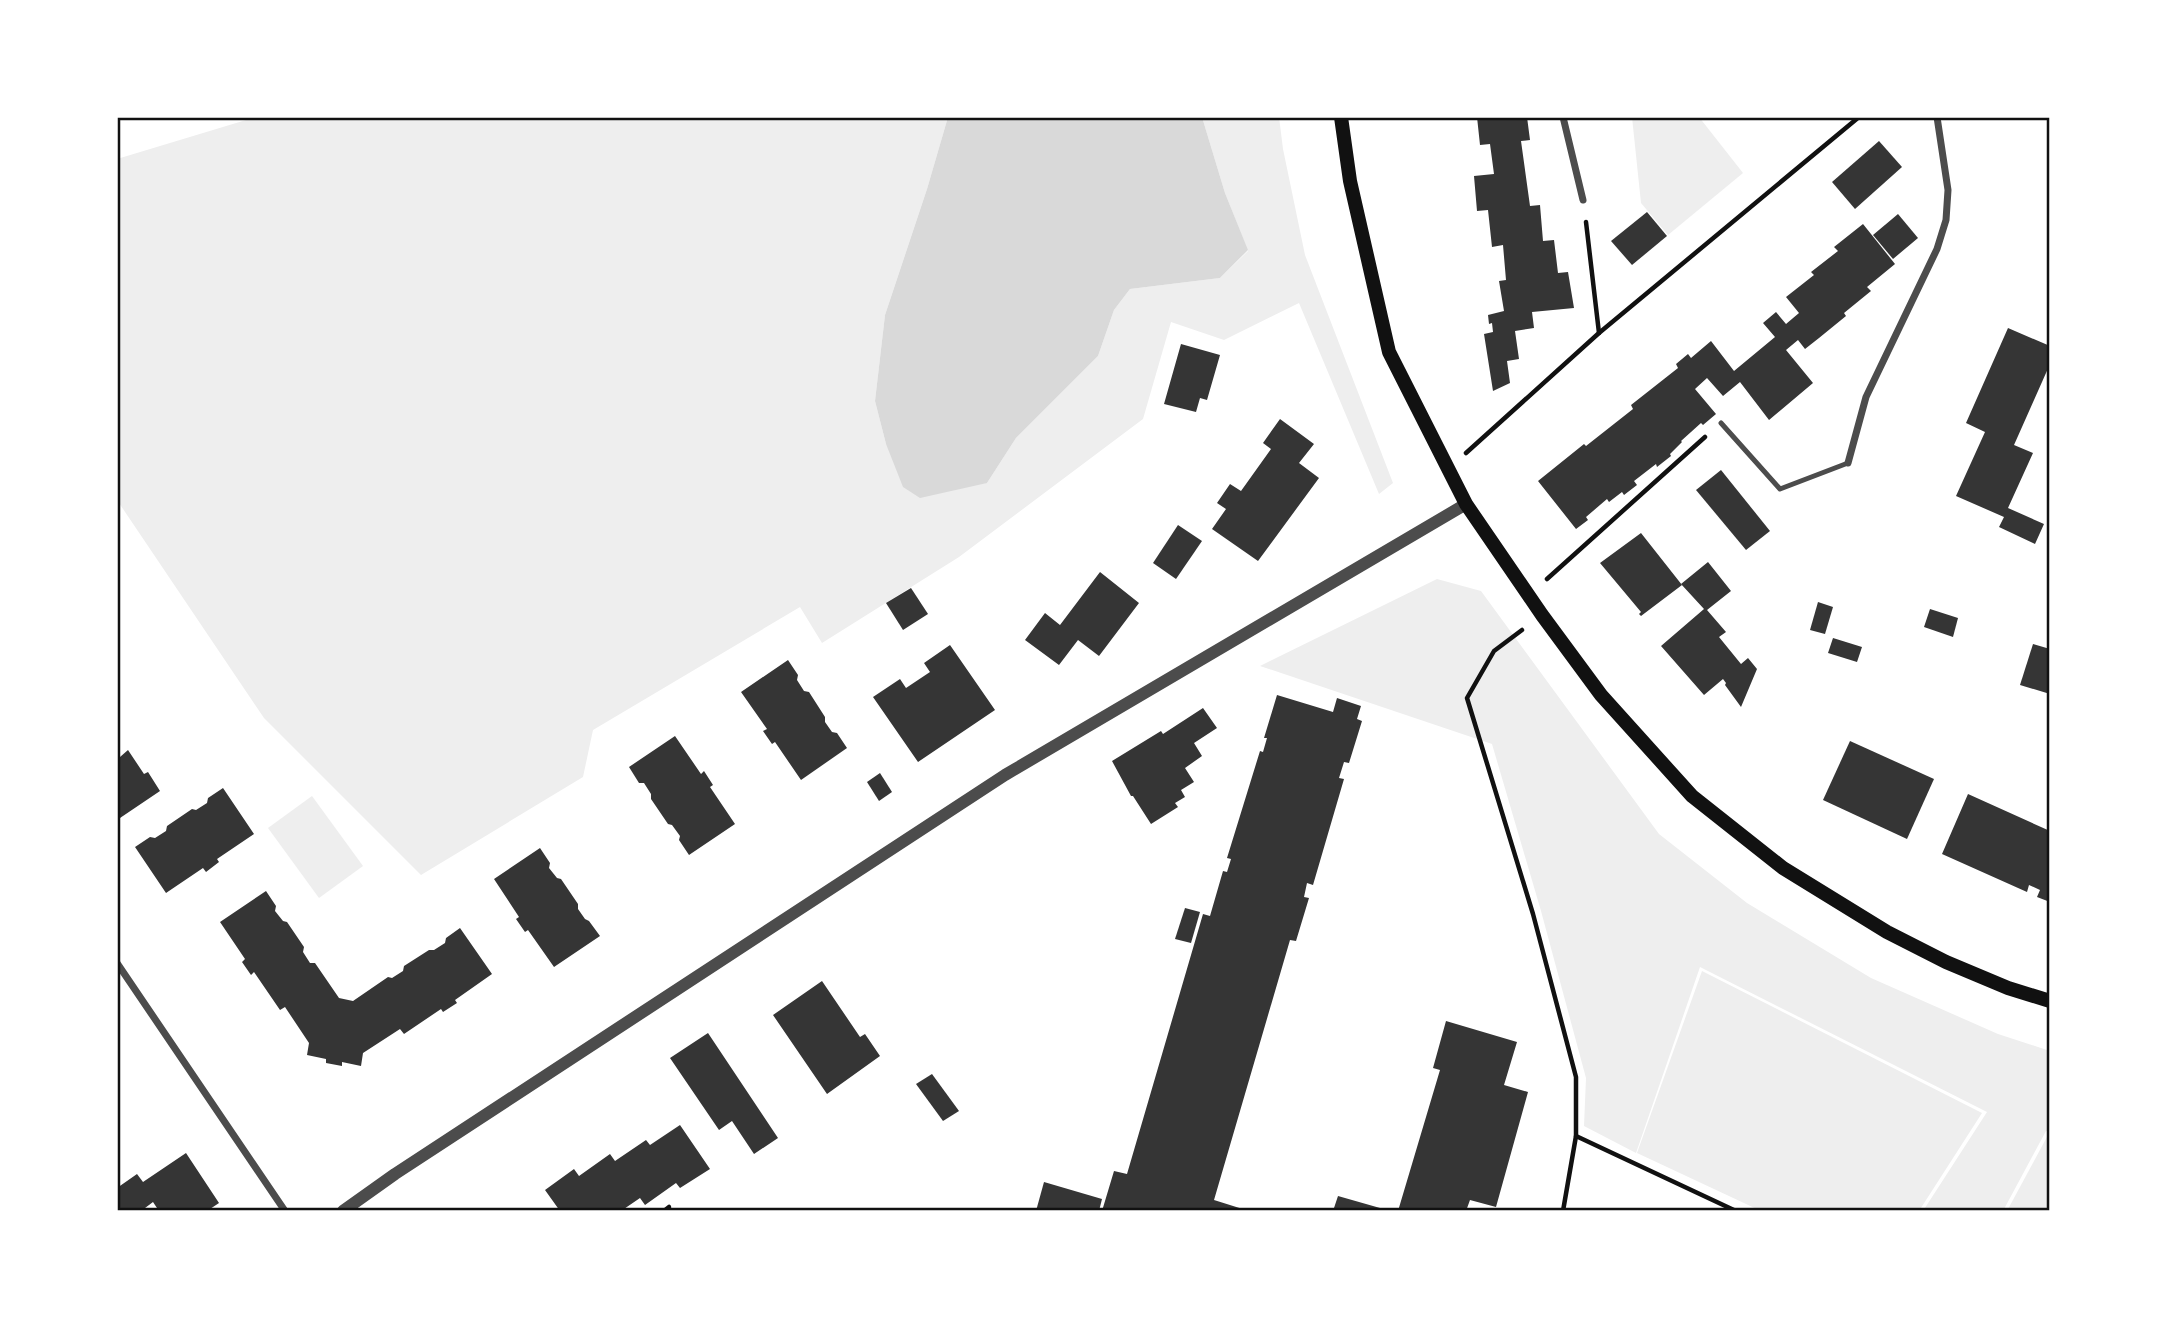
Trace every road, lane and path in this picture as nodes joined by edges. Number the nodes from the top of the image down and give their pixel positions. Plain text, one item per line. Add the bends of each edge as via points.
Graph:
1 (1341, 117) edge
2 (1563, 117) edge
3 (1859, 117) edge
4 (1937, 117) edge
5 (1583, 200) joint
6 (1599, 332) junction
7 (1721, 423) joint
8 (1848, 464) joint
9 (1447, 470) junction
10 (1466, 504) junction
11 (1528, 595) junction
12 (1542, 615) junction
13 (117, 963) edge
14 (2050, 1001) edge
15 (1576, 1136) junction
16 (285, 1211) edge
17 (343, 1211) edge
18 (1563, 1211) edge
19 (1736, 1211) edge

1 - 9 main road via 1350,181 1389,352
2 - 5 street
3 - 6 path
4 - 8 street via 1948,190 1946,220 1937,249 1866,397
5 - 6 path
6 - 9 path
7 - 8 lane via 1780,489
7 - 11 path
9 - 10 main road
10 - 11 main road
10 - 17 street via 1005,775
11 - 12 main road
12 - 14 main road via 1601,695 1692,796 1783,868 1946,962
12 - 15 path via 1494,651 1467,698 1533,914 1576,1077
13 - 16 street
15 - 18 path
15 - 19 path

